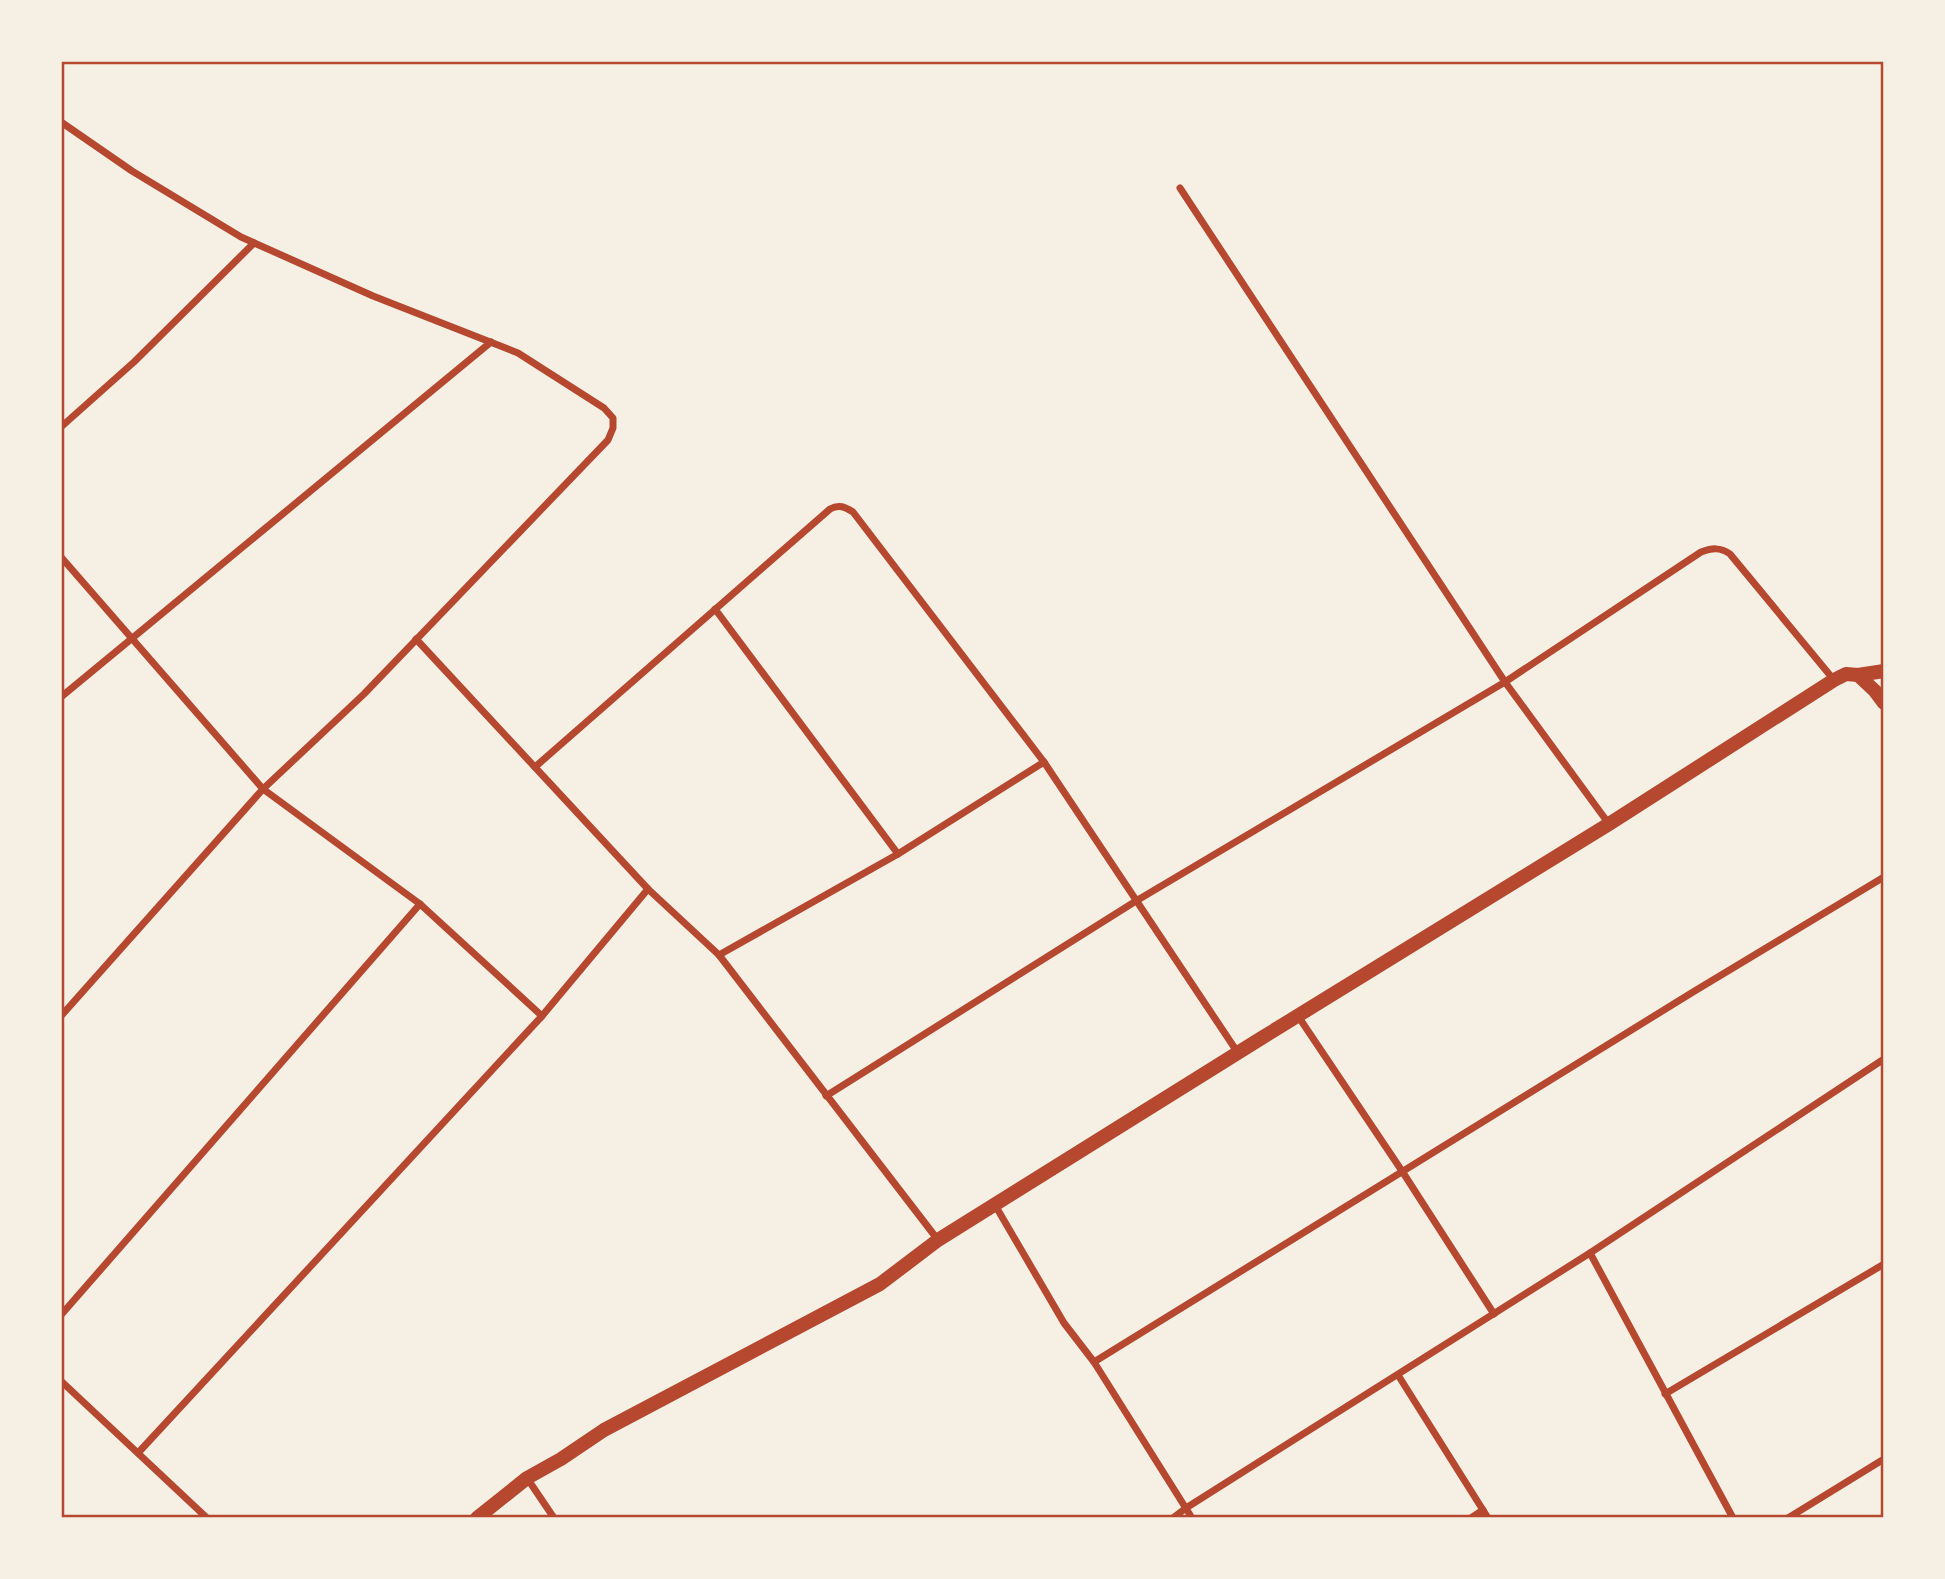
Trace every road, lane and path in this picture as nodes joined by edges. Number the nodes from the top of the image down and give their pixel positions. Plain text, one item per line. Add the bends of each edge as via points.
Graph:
1 (61, 122) edge
2 (1180, 188) dead end
3 (254, 243) junction
4 (491, 342) junction
5 (61, 427) edge
6 (61, 558) edge
7 (715, 609) junction
8 (133, 639) junction
9 (416, 639) junction
10 (1884, 671) edge
11 (1858, 674) junction
12 (1834, 680) junction
13 (1505, 682) junction
14 (61, 697) edge
15 (1884, 703) edge
16 (1044, 762) junction
17 (535, 767) junction
18 (263, 789) junction
19 (1609, 824) junction
20 (898, 854) junction
21 (1884, 877) edge
22 (648, 889) junction
23 (1136, 901) junction
24 (420, 904) junction
25 (719, 956) junction
26 (61, 1016) edge
27 (542, 1016) junction
28 (1298, 1016) junction
29 (1238, 1052) junction
30 (1884, 1059) edge
31 (826, 1096) junction
32 (1402, 1171) junction
33 (995, 1205) junction
34 (938, 1240) junction
35 (1590, 1253) junction
36 (1884, 1264) edge
37 (1494, 1314) junction
38 (61, 1315) edge
39 (1094, 1362) junction
40 (1398, 1375) junction
41 (61, 1381) edge
42 (1665, 1394) junction
43 (138, 1453) junction
44 (1884, 1459) edge
45 (527, 1478) junction
46 (1186, 1508) junction
47 (1483, 1510) junction
48 (207, 1518) edge
49 (477, 1518) edge
50 (554, 1518) edge
51 (1173, 1518) edge
52 (1192, 1518) edge
53 (1471, 1518) edge
54 (1488, 1518) edge
55 (1733, 1518) edge
56 (1787, 1518) edge

1 - 3 street via 132,171
2 - 13 street
3 - 4 street
3 - 5 street
4 - 8 street
4 - 9 street via 518,353 604,408 613,418 613,428 608,440
6 - 8 street
7 - 16 street via 830,509 847,509
7 - 17 street
7 - 20 street
8 - 14 street
8 - 18 street
9 - 17 street
9 - 18 street
10 - 11 main road
11 - 12 main road
11 - 15 main road
12 - 13 street via 1730,554 1716,548 1701,552
12 - 19 main road
13 - 19 street
13 - 23 street
16 - 20 street
16 - 23 street
17 - 22 street
18 - 24 street
18 - 26 street
19 - 28 main road
20 - 25 street
21 - 32 street
22 - 25 street
22 - 27 street
23 - 29 street
23 - 31 street
24 - 27 street
24 - 38 street
25 - 31 street
27 - 43 street
28 - 29 main road
28 - 32 street
29 - 33 main road
30 - 35 street
31 - 34 street
32 - 37 street
32 - 39 street
33 - 34 main road
33 - 39 street via 1064,1323
34 - 45 main road via 880,1284 604,1430
35 - 37 street
35 - 42 street
36 - 42 street
37 - 40 street
39 - 46 street
40 - 46 street
40 - 47 street
41 - 43 street
42 - 55 street
43 - 48 street
44 - 56 street
45 - 49 main road
45 - 50 street
46 - 51 street
46 - 52 street
47 - 53 street
47 - 54 street

